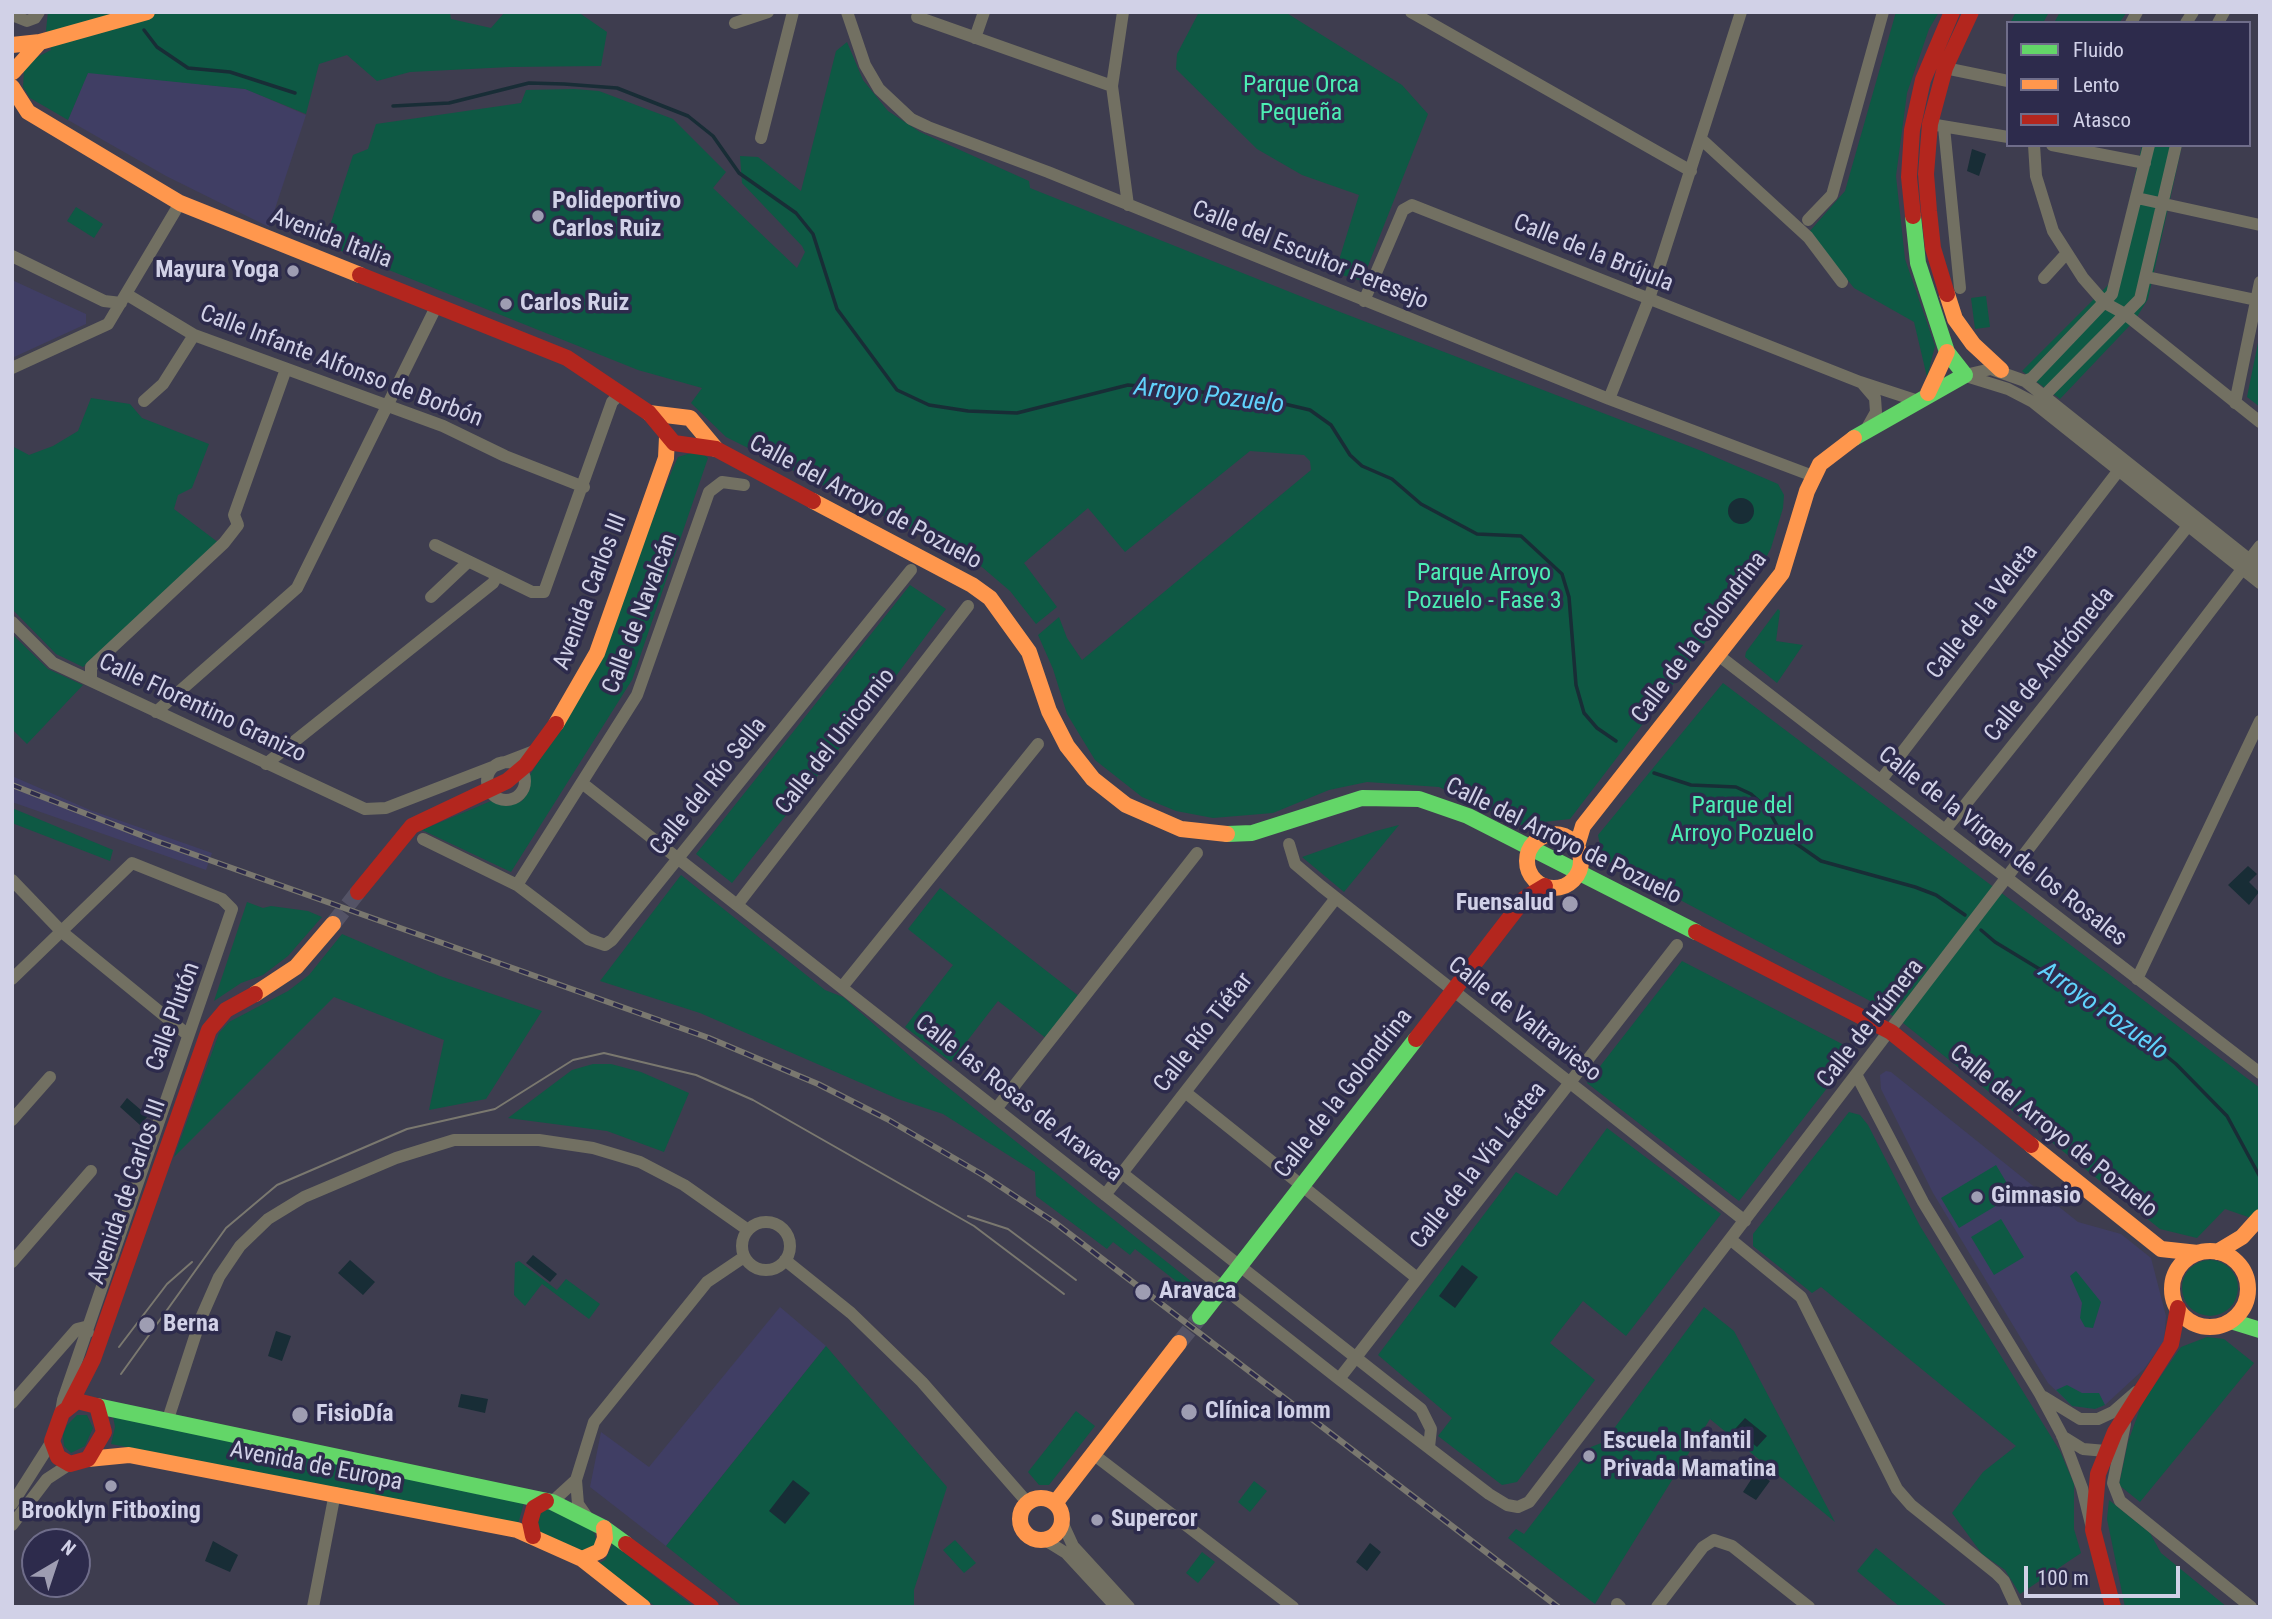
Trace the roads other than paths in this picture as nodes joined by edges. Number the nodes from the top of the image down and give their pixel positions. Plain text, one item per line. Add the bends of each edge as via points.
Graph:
1 (39, 12) edge
2 (147, 12) edge
3 (768, 12) edge
4 (793, 12) edge
5 (847, 12) edge
6 (984, 12) edge
7 (1122, 12) edge
8 (1741, 12) edge
9 (1883, 12) edge
10 (1952, 12) edge
11 (1971, 12) edge
12 (1414, 13) edge
13 (12, 15) edge
14 (917, 18) dead end
15 (734, 23) dead end
16 (975, 38) junction
17 (40, 42) junction
18 (12, 45) edge
19 (1945, 68) junction
20 (12, 72) edge
21 (2006, 81) edge
22 (1112, 86) junction
23 (12, 87) edge
24 (12, 105) edge
25 (28, 112) junction
26 (1937, 125) junction
27 (761, 138) dead end
28 (2006, 138) edge
29 (1701, 139) junction
30 (2034, 147) edge
31 (2062, 147) edge
32 (2149, 147) edge
33 (2176, 147) edge
34 (2145, 163) junction
35 (1691, 172) junction
36 (1121, 173) junction
37 (1102, 195) junction
38 (2137, 198) junction
39 (180, 203) junction
40 (1128, 205) junction
41 (2162, 206) junction
42 (1808, 220) dead end
43 (2260, 225) edge
44 (2066, 254) junction
45 (12, 256) edge
46 (2147, 277) junction
47 (2044, 278) dead end
48 (1842, 282) dead end
49 (2260, 282) edge
50 (1961, 288) dead end
51 (123, 298) junction
52 (1649, 299) junction
53 (1364, 300) junction
54 (2256, 300) junction
55 (2105, 303) junction
56 (437, 305) junction
57 (2125, 314) junction
58 (194, 335) junction
59 (1947, 352) junction
60 (1992, 367) junction
61 (12, 369) edge
62 (286, 369) junction
63 (1968, 376) junction
64 (2025, 381) junction
65 (1860, 382) junction
66 (2045, 395) junction
67 (1922, 397) junction
68 (616, 398) junction
69 (1609, 399) junction
70 (144, 401) dead end
71 (2033, 402) junction
72 (2235, 403) junction
73 (388, 407) junction
74 (2260, 422) edge
75 (666, 428) junction
76 (1865, 430) junction
77 (693, 442) junction
78 (666, 458) junction
79 (2119, 470) junction
80 (1813, 476) junction
81 (744, 485) dead end
82 (584, 486) junction
83 (2188, 526) junction
84 (435, 545) dead end
85 (2260, 546) edge
86 (468, 562) junction
87 (2252, 566) edge
88 (911, 570) dead end
89 (497, 576) junction
90 (2260, 583) edge
91 (431, 597) dead end
92 (968, 606) dead end
93 (12, 622) edge
94 (1718, 655) junction
95 (91, 680) junction
96 (156, 712) junction
97 (2260, 721) edge
98 (1038, 744) dead end
99 (539, 749) junction
100 (501, 762) junction
101 (266, 764) junction
102 (521, 770) junction
103 (1881, 780) junction
104 (582, 783) junction
105 (490, 791) junction
106 (1583, 826) junction
107 (1945, 830) junction
108 (1563, 835) junction
109 (423, 839) dead end
110 (1289, 844) dead end
111 (1577, 846) junction
112 (1530, 847) junction
113 (1197, 853) dead end
114 (678, 859) junction
115 (1579, 872) junction
116 (1531, 876) junction
117 (2008, 878) junction
118 (12, 880) edge
119 (517, 885) junction
120 (1545, 886) junction
121 (358, 892) tunnel mouth
122 (1336, 898) junction
123 (1525, 898) junction
124 (737, 905) junction
125 (333, 924) tunnel mouth
126 (62, 932) junction
127 (1677, 945) dead end
128 (2137, 978) junction
129 (12, 979) edge
130 (842, 987) junction
131 (1453, 991) junction
132 (1891, 1032) junction
133 (188, 1035) junction
134 (2260, 1073) edge
135 (1857, 1076) junction
136 (50, 1077) dead end
137 (1571, 1084) junction
138 (1185, 1092) junction
139 (996, 1109) junction
140 (12, 1121) edge
141 (91, 1171) dead end
142 (1122, 1173) junction
143 (1301, 1186) junction
144 (1105, 1195) junction
145 (1745, 1221) junction
146 (2257, 1221) edge
147 (748, 1230) junction
148 (1730, 1239) junction
149 (2161, 1249) junction
150 (2217, 1252) junction
151 (2198, 1254) junction
152 (744, 1256) junction
153 (785, 1260) junction
154 (12, 1262) edge
155 (1238, 1266) junction
156 (2243, 1271) junction
157 (1418, 1278) junction
158 (2173, 1281) junction
159 (1222, 1288) junction
160 (2246, 1301) junction
161 (2178, 1308) junction
162 (1200, 1317) tunnel mouth
163 (2231, 1321) junction
164 (2260, 1323) edge
165 (2204, 1326) junction
166 (2260, 1330) edge
167 (88, 1332) junction
168 (1180, 1343) tunnel mouth
169 (2166, 1352) junction
170 (1355, 1358) junction
171 (93, 1359) junction
172 (1339, 1379) junction
173 (2143, 1385) junction
174 (2040, 1394) junction
175 (2133, 1400) junction
176 (12, 1403) edge
177 (95, 1405) junction
178 (64, 1412) junction
179 (168, 1419) junction
180 (2062, 1435) junction
181 (52, 1441) junction
182 (1429, 1447) junction
183 (2106, 1451) junction
184 (1093, 1454) junction
185 (88, 1459) junction
186 (69, 1464) junction
187 (576, 1480) junction
188 (335, 1493) junction
189 (549, 1502) junction
190 (1027, 1502) junction
191 (1056, 1502) junction
192 (1529, 1503) joint
193 (12, 1504) edge
194 (587, 1517) junction
195 (1062, 1522) junction
196 (12, 1525) edge
197 (604, 1528) junction
198 (2093, 1530) junction
199 (533, 1536) junction
200 (1045, 1540) junction
201 (582, 1559) junction
202 (313, 1607) edge
203 (643, 1607) edge
204 (711, 1607) edge
205 (1116, 1607) edge
206 (1129, 1607) edge
207 (1293, 1607) edge
208 (1657, 1607) edge
209 (1809, 1607) edge
210 (2016, 1607) edge
211 (2113, 1607) edge
212 (2251, 1607) edge

1 - 13 street via 27,21
2 - 17 street
3 - 15 street
4 - 27 street
5 - 37 street, Calle del Escultor Peresejo via 870,76 911,119
6 - 16 street
7 - 22 street
8 - 29 street
9 - 42 street via 1832,195
10 - 59 street via 1923,80 1912,130 1909,177 1918,263
11 - 19 street
12 - 35 street
14 - 16 street
16 - 22 street
17 - 18 street
17 - 20 street
19 - 21 street
19 - 26 street
22 - 36 street
23 - 25 street, Avenida Italia
24 - 25 street
25 - 39 street, Avenida Italia
26 - 28 street
26 - 50 street
26 - 60 street via 1926,174 1928,211 1943,286 1955,319
29 - 35 street
29 - 48 street via 1808,237
30 - 44 street via 2042,195
31 - 34 street
32 - 34 street
33 - 41 street
34 - 38 street
35 - 52 street
36 - 37 street
36 - 40 street
37 - 40 street, Calle del Escultor Peresejo
38 - 41 street
38 - 55 street via 2118,275
39 - 51 street
39 - 56 street, Avenida Italia
40 - 53 street, Calle del Escultor Peresejo
41 - 43 street
41 - 46 street
44 - 47 street
44 - 55 street
45 - 51 street, Calle Infante Alfonso de Borbón via 104,301
46 - 54 street
46 - 57 street via 2140,299
49 - 54 street
51 - 58 street, Calle Infante Alfonso de Borbón
51 - 61 street via 101,328
52 - 53 street, Calle de la Brújula via 1412,205 1403,210
52 - 65 street, Calle de la Brújula
52 - 69 street
53 - 69 street, Calle del Escultor Peresejo
54 - 72 street
55 - 57 street
55 - 64 street
56 - 68 street, Avenida Italia via 567,358
56 - 73 street
57 - 66 street
57 - 72 street
58 - 62 street, Calle Infante Alfonso de Borbón
58 - 70 street via 163,384
59 - 63 street
59 - 67 street
60 - 63 street, Calle de la Golondrina
60 - 64 street
62 - 73 street, Calle Infante Alfonso de Borbón
62 - 95 street via 234,515 238,525 92,667
63 - 67 street, Calle de la Golondrina
63 - 71 street
64 - 66 street
65 - 67 street, Calle de la Brújula
65 - 76 street via 1875,398 1876,412
66 - 71 street
66 - 87 street
67 - 76 street, Calle de la Golondrina
68 - 75 street, Avenida Italia via 649,413
68 - 82 street
69 - 80 street, Calle del Escultor Peresejo
71 - 79 street
72 - 74 street
73 - 82 street, Calle Infante Alfonso de Borbón
73 - 96 street via 297,588
75 - 77 street
75 - 77 street via 690,418
75 - 78 street, Avenida Carlos III
76 - 80 street, Calle de la Golondrina via 1834,451
77 - 78 street
77 - 112 street, Calle del Arroyo de Pozuelo via 716,449 954,573 990,598 1029,652 1067,747 1093,779 1126,805 1181,829 1233,835 1275,827 1347,801 1399,797 1448,807
78 - 99 street, Avenida Carlos III via 597,653
79 - 83 street
79 - 103 street, Calle de la Veleta
80 - 94 street, Calle de la Golondrina via 1782,573
81 - 104 street, Calle de Navalcán via 722,482 709,492 643,682
82 - 89 street via 544,592 532,593
83 - 87 street
83 - 107 street, Calle de Andrómeda
84 - 86 street
85 - 87 street, Calle de Húmera
86 - 89 street
86 - 91 street
87 - 90 street
87 - 117 street, Calle de Húmera
88 - 114 street, Calle del Río Sella
89 - 101 street
92 - 124 street, Calle del Unicornio
93 - 95 street, Calle Florentino Granizo via 53,663
94 - 103 street, Calle de la Virgen de los Rosales
94 - 106 street, Calle de la Golondrina
95 - 96 street, Calle Florentino Granizo
96 - 101 street, Calle Florentino Granizo
97 - 128 street
98 - 130 street
99 - 100 street
99 - 102 street, Avenida Carlos III
100 - 101 street, Calle Florentino Granizo via 386,808 365,809
100 - 102 street via 511,762
100 - 105 street via 489,773
102 - 105 street, Avenida Carlos III
103 - 107 street, Calle de la Virgen de los Rosales
104 - 114 street, Calle las Rosas de Aravaca
104 - 119 street, Calle de Navalcán
105 - 121 street, Avenida Carlos III via 412,826
106 - 108 street, Calle de la Golondrina
106 - 111 street, Calle de la Golondrina
107 - 117 street, Calle de la Virgen de los Rosales
108 - 111 street
108 - 112 street, Calle de la Golondrina via 1545,835
109 - 119 street
110 - 122 street, Calle de Valtravieso via 1295,864
111 - 115 street
112 - 115 street, Calle del Arroyo de Pozuelo
112 - 116 street, Calle de la Golondrina
113 - 139 street
114 - 119 street, Calle del Río Sella via 605,945 588,939
114 - 124 street, Calle las Rosas de Aravaca
115 - 120 street, Calle de la Golondrina via 1563,886
115 - 132 street, Calle del Arroyo de Pozuelo
116 - 120 street
116 - 123 street, Calle de la Golondrina
117 - 128 street, Calle de la Virgen de los Rosales
117 - 132 street, Calle de Húmera
118 - 126 street
120 - 123 street, Calle de la Golondrina
122 - 131 street, Calle de Valtravieso
122 - 138 street, Calle Río Tiétar
123 - 131 street, Calle de la Golondrina
124 - 130 street, Calle las Rosas de Aravaca
125 - 171 street, Avenida de Carlos III via 285,976 226,1010 214,1023
126 - 129 street
126 - 133 street
126 - 133 street, Calle Plutón via 135,862 222,899 232,909
127 - 137 street, Calle de la Vía Láctea
128 - 134 street, Calle de la Virgen de los Rosales
130 - 139 street, Calle las Rosas de Aravaca
131 - 137 street, Calle de Valtravieso
131 - 143 street, Calle de la Golondrina
132 - 135 street, Calle de Húmera
132 - 149 street, Calle del Arroyo de Pozuelo
133 - 167 street, Calle Plutón
135 - 145 street, Calle de Húmera
135 - 174 street via 1923,1202
136 - 140 street
137 - 145 street, Calle de Valtravieso
137 - 157 street, Calle de la Vía Láctea
138 - 142 street, Calle Río Tiétar
138 - 143 street
139 - 144 street, Calle las Rosas de Aravaca
141 - 154 street
142 - 144 street, Calle Río Tiétar
142 - 155 street, Calle las Rosas de Aravaca
143 - 155 street, Calle de la Golondrina
143 - 157 street
144 - 159 street, Calle las Rosas de Aravaca
145 - 148 street, Calle de Húmera
146 - 150 street
146 - 156 street via 2247,1241
147 - 152 street via 742,1243
147 - 153 street via 769,1223 782,1229 789,1241
147 - 179 street via 684,1185 640,1162 593,1148 539,1140 454,1140 396,1158 304,1197 268,1219 240,1246 219,1277 201,1318
148 - 192 street, Calle de Húmera
148 - 210 street via 1801,1297 1898,1489 1911,1505 2004,1581
149 - 151 street, Calle del Arroyo de Pozuelo
149 - 158 street, Calle del Arroyo de Pozuelo
150 - 151 street
150 - 156 street via 2232,1258
151 - 158 street via 2182,1264
152 - 153 street via 760,1270 774,1269
152 - 187 street via 707,1282 594,1422
153 - 190 street via 851,1313 922,1382
155 - 159 street, Calle de la Golondrina
155 - 170 street, Calle las Rosas de Aravaca
156 - 160 street
157 - 170 street, Calle de la Vía Láctea
158 - 161 street
159 - 162 street, Calle de la Golondrina
159 - 172 street, Calle las Rosas de Aravaca
160 - 163 street
160 - 164 street
161 - 165 street via 2192,1322
161 - 169 street via 2175,1336
163 - 165 street
163 - 166 street
165 - 169 street
167 - 176 street via 85,1327 77,1329
167 - 178 street, Calle Plutón via 63,1400
168 - 184 street
169 - 173 street
170 - 172 street, Calle de la Vía Láctea
170 - 182 street, Calle las Rosas de Aravaca via 1421,1409 1431,1429
171 - 177 street, Avenida de Carlos III via 89,1383
171 - 178 street, Avenida de Carlos III
172 - 182 street, Calle las Rosas de Aravaca
173 - 174 street via 2098,1419 2080,1419
173 - 175 street
174 - 180 street
175 - 183 street
175 - 212 street via 2113,1483 2120,1501
177 - 178 street via 82,1401
177 - 179 street, Avenida de Europa
177 - 185 street via 104,1432
178 - 181 street
179 - 189 street, Avenida de Europa
180 - 183 street via 2083,1449
180 - 198 street
181 - 186 street via 58,1457
181 - 193 street
182 - 192 street, Calle las Rosas de Aravaca via 1507,1506
183 - 198 street via 2098,1474
184 - 191 street
184 - 207 street
185 - 186 street
185 - 188 street, Avenida de Europa via 129,1455
186 - 196 street via 47,1479
187 - 189 street
187 - 194 street via 578,1504
188 - 199 street, Avenida de Europa
188 - 202 street
189 - 194 street, Avenida de Europa
189 - 199 street via 534,1508
190 - 191 street via 1042,1497
190 - 200 street via 1021,1511 1021,1526 1030,1537
191 - 195 street
194 - 197 street, Avenida de Europa
195 - 200 street via 1056,1534
195 - 206 street via 1073,1546
197 - 201 street via 600,1551
197 - 204 street, Avenida de Europa
198 - 211 street
199 - 201 street, Avenida de Europa
200 - 205 street via 1066,1553
201 - 203 street, Avenida de Europa
208 - 209 street via 1703,1547 1714,1540 1732,1546

